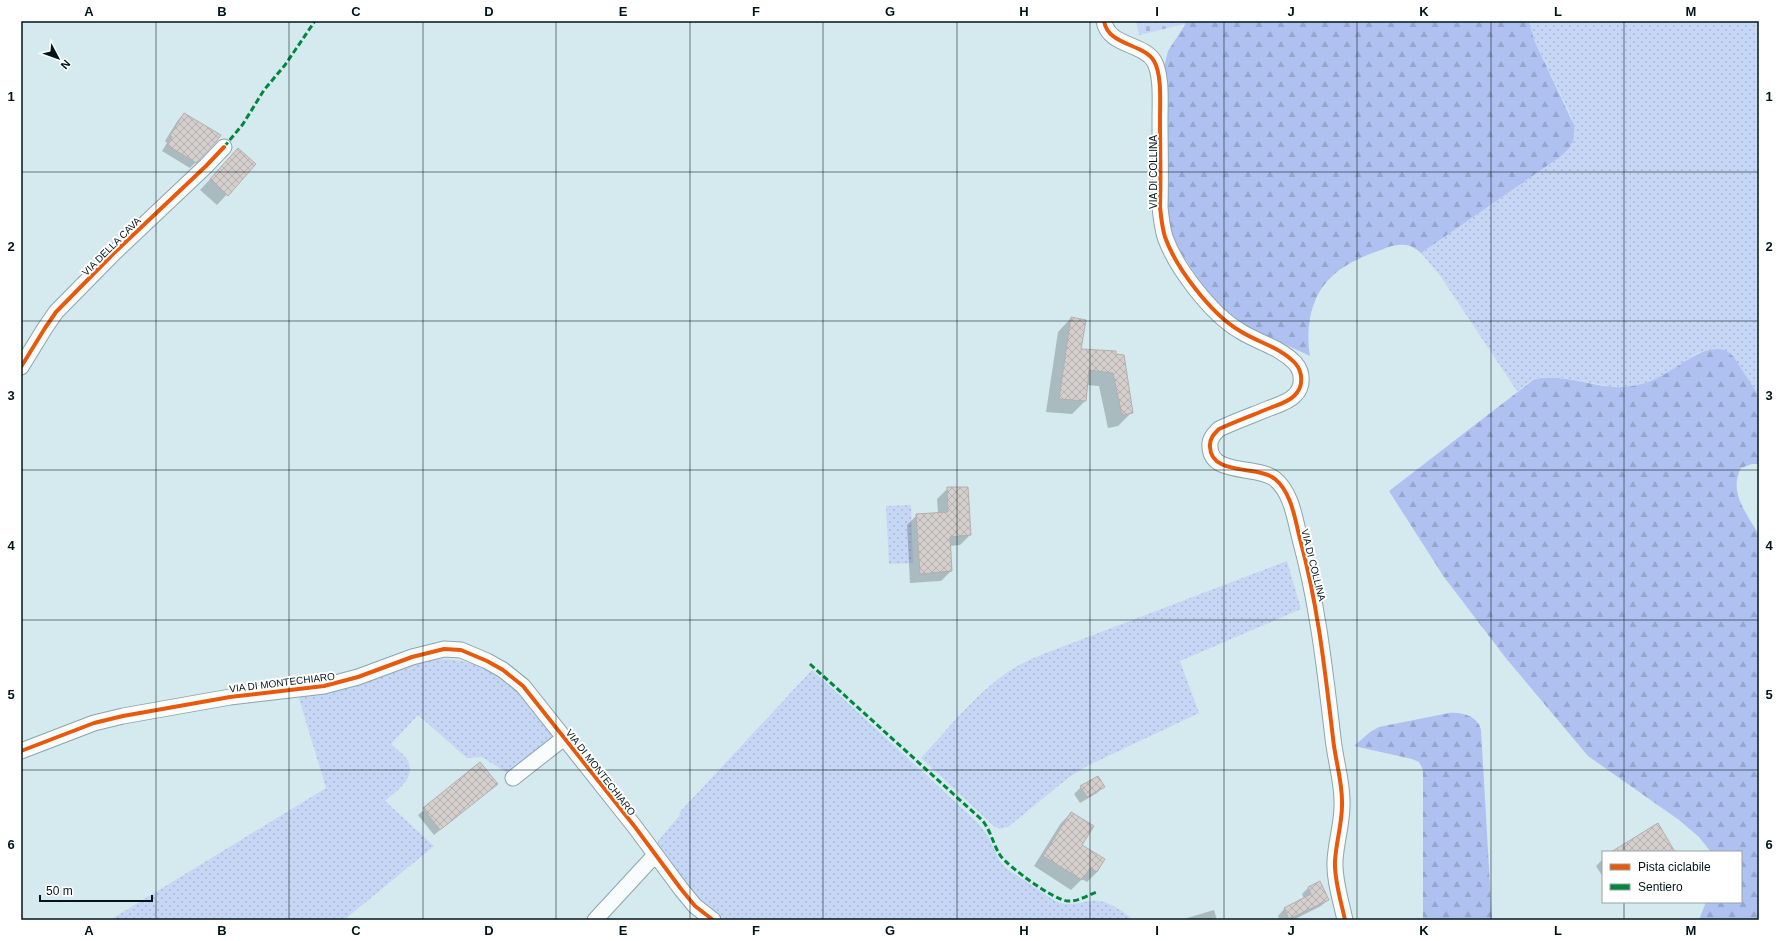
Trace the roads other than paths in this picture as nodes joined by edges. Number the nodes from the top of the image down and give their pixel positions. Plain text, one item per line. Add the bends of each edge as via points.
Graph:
1 (1104, 21) edge
2 (224, 147) dead end
3 (21, 367) edge
4 (564, 738) junction
5 (21, 751) edge
6 (513, 778) dead end
7 (655, 855) junction
8 (595, 920) edge
9 (713, 920) edge
10 (1346, 920) edge

1 - 10 street, VIA DI COLLINA via 1114,37 1146,53 1154,60 1156,66 1160,96 1161,223 1168,244 1188,278 1216,313 1241,332 1285,354 1296,364 1301,376 1301,384 1294,396 1219,429 1212,437 1210,448 1215,459 1223,465 1261,472 1275,478 1285,490 1293,514 1309,572 1324,650 1342,800 1335,862
2 - 3 street, VIA DELLA CAVA via 56,312
4 - 5 street, VIA DI MONTECHIARO via 532,696 514,678 487,661 452,648 412,657 358,677 324,686 230,697 116,717
4 - 6 street
4 - 7 street, VIA DI MONTECHIARO
7 - 8 street
7 - 9 street, VIA DI MONTECHIARO via 686,896

